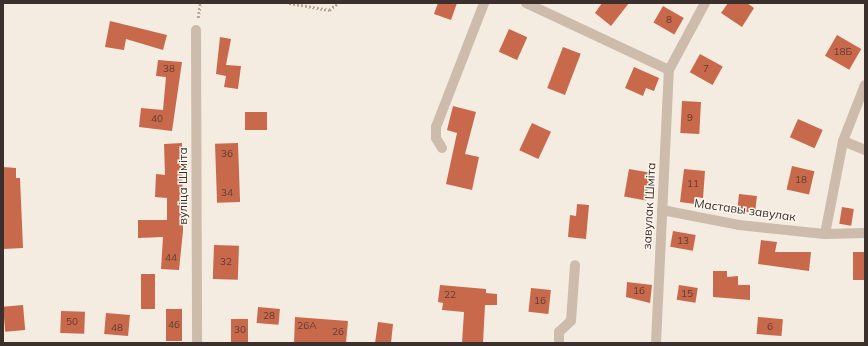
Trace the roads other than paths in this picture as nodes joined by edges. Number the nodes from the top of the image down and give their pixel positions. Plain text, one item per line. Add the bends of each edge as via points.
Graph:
1 (484, 3) edge
2 (526, 3) edge
3 (705, 3) edge
4 (196, 30) road end
5 (669, 70) junction
6 (865, 85) edge
7 (843, 141) junction
8 (442, 148) dead end
9 (865, 150) edge
10 (662, 210) junction
11 (865, 233) edge
12 (825, 234) junction
13 (575, 264) dead end
14 (197, 343) edge
15 (559, 343) edge
16 (656, 343) edge

1 - 8 street via 436,127 436,138
2 - 5 street
3 - 5 street, завулак Шміта
4 - 14 street, вуліца Шміта
5 - 10 street, завулак Шміта
6 - 7 street
7 - 9 street
7 - 12 street
10 - 12 street, Маставы завулак via 739,225
10 - 16 street, завулак Шміта
11 - 12 street, Маставы завулак
13 - 15 street via 571,321 559,332

